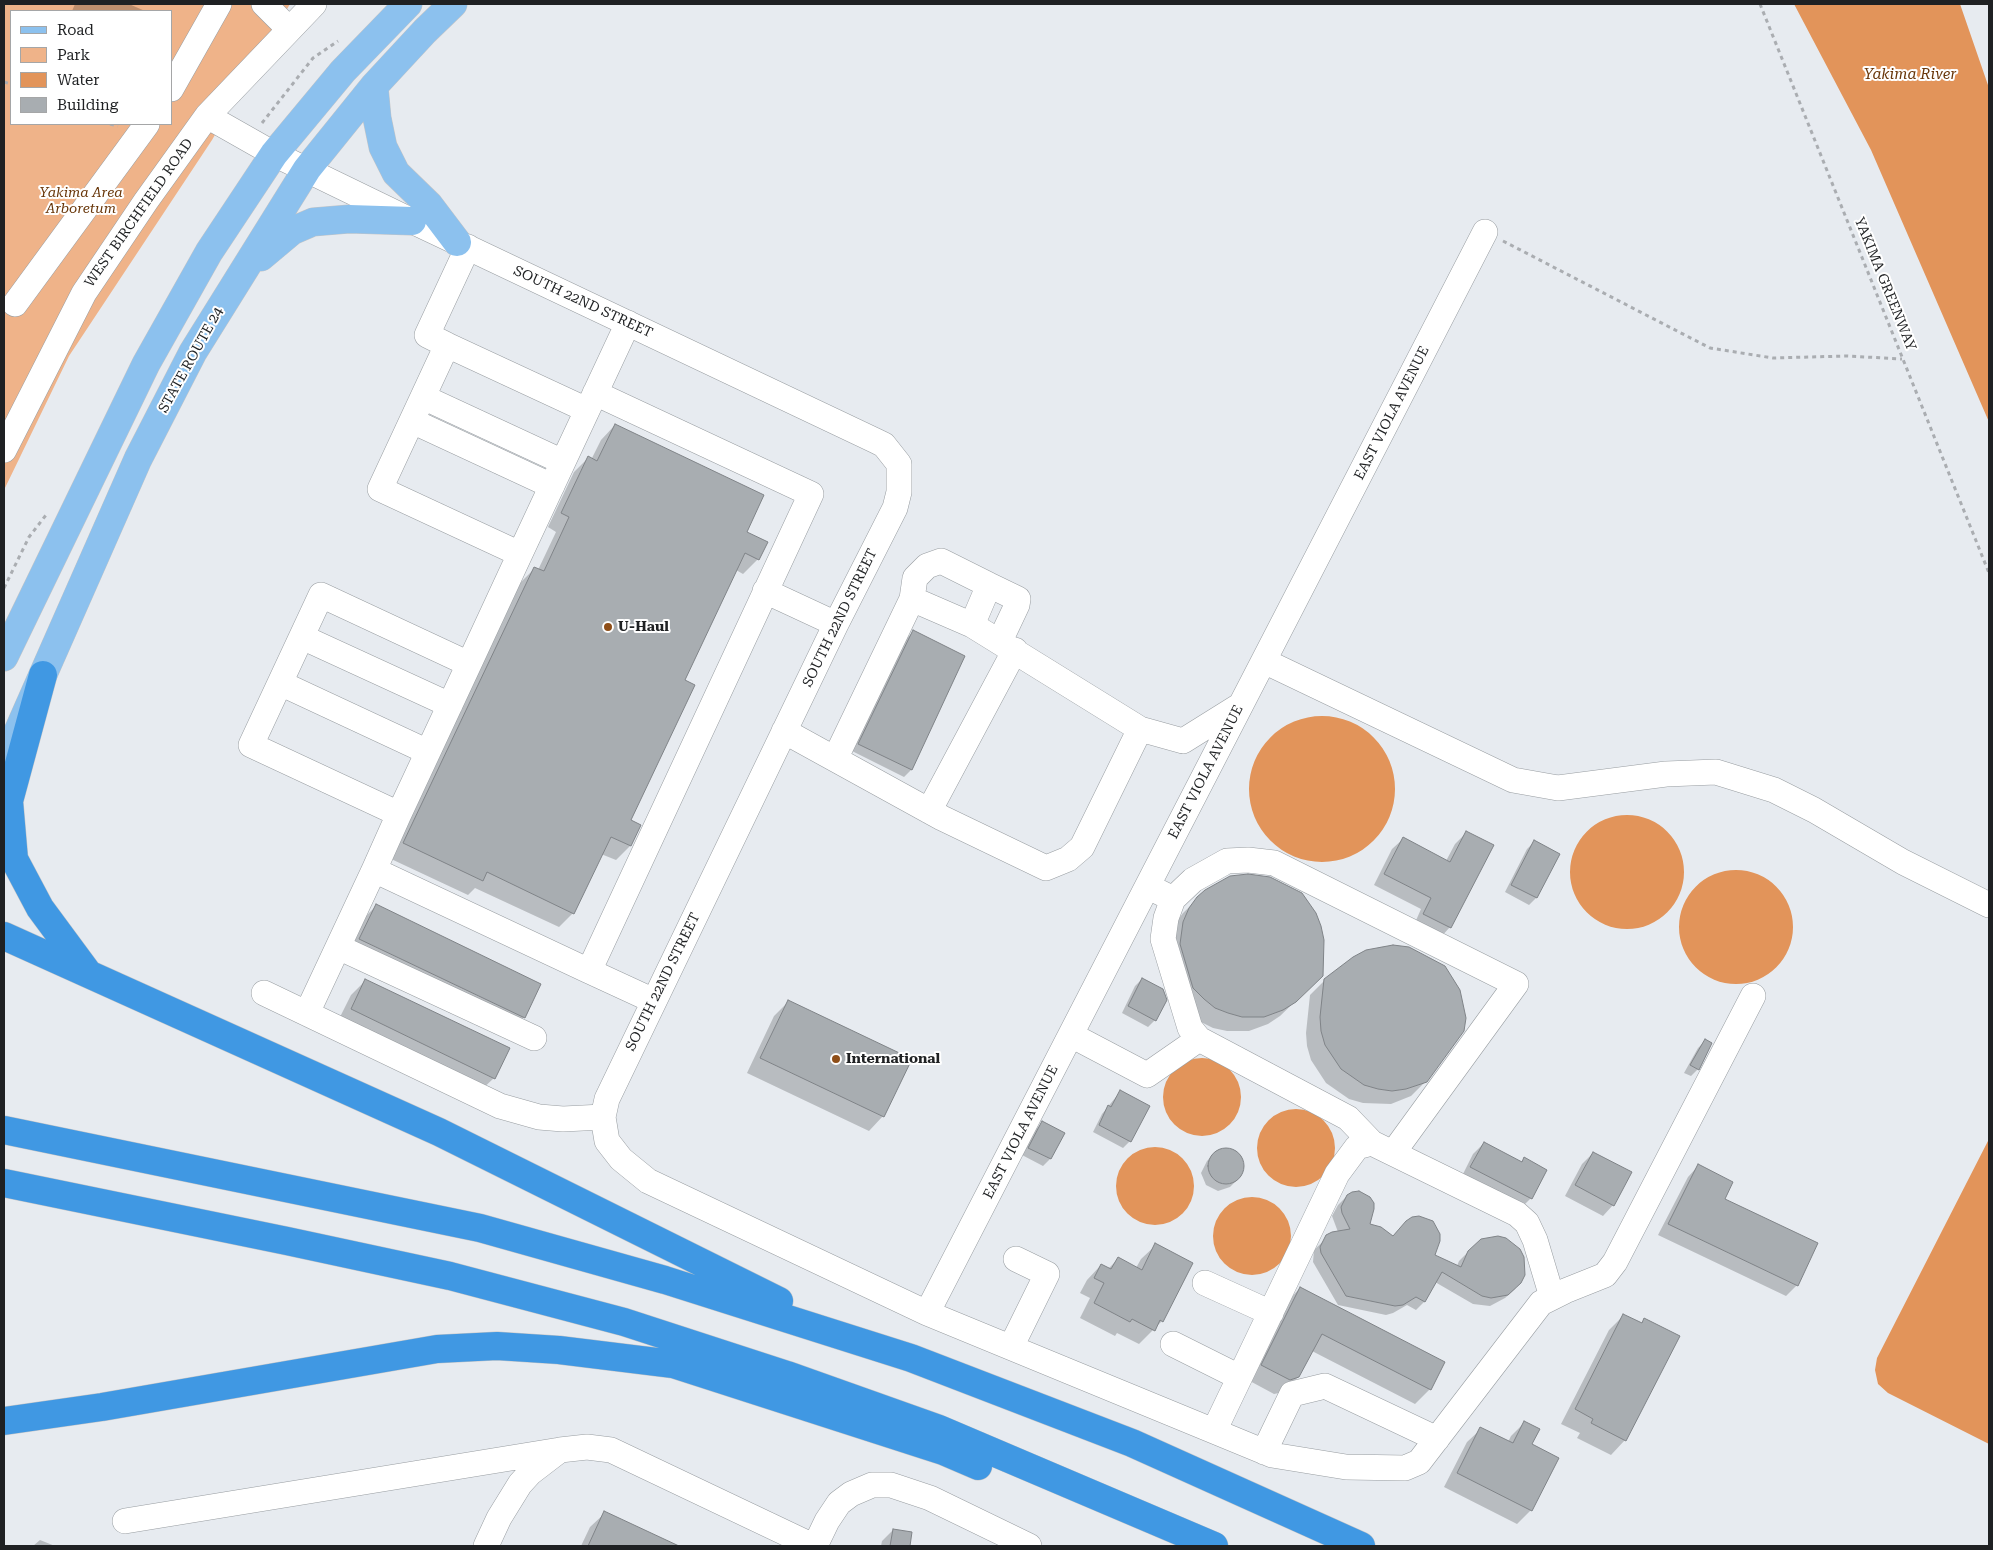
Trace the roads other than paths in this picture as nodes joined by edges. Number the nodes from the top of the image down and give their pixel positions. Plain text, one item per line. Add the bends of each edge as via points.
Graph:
1 (219, 4) edge
2 (264, 4) edge
3 (314, 4) edge
4 (408, 4) edge
5 (453, 4) edge
6 (289, 29) junction
7 (374, 86) junction
8 (172, 87) edge
9 (206, 116) junction
10 (146, 125) edge
11 (274, 154) junction
12 (307, 169) junction
13 (412, 221) junction
14 (1486, 232) road end
15 (463, 245) junction
16 (246, 265) junction
17 (15, 304) dead end
18 (628, 323) junction
19 (447, 344) junction
20 (423, 397) junction
21 (591, 402) junction
22 (412, 421) junction
23 (4, 450) edge
24 (563, 462) junction
25 (552, 486) junction
26 (520, 554) junction
27 (989, 585) junction
28 (766, 591) junction
29 (912, 599) junction
30 (836, 624) junction
31 (972, 625) junction
32 (302, 637) junction
33 (1007, 646) junction
34 (4, 657) edge
35 (1264, 661) junction
36 (469, 664) junction
37 (43, 675) junction
38 (280, 683) junction
39 (450, 706) junction
40 (1240, 706) junction
41 (1140, 729) junction
42 (784, 731) junction
43 (428, 752) junction
44 (835, 759) junction
45 (4, 763) edge
46 (929, 811) junction
47 (399, 814) junction
48 (374, 870) junction
49 (1147, 887) junction
50 (1173, 900) junction
51 (1989, 905) edge
52 (4, 936) edge
53 (338, 947) junction
54 (589, 971) junction
55 (91, 976) junction
56 (264, 993) dead end
57 (1753, 996) dead end
58 (654, 1001) junction
59 (307, 1014) junction
60 (1071, 1035) junction
61 (534, 1038) dead end
62 (1199, 1040) junction
63 (603, 1117) junction
64 (4, 1130) edge
65 (1382, 1148) junction
66 (4, 1183) edge
67 (1016, 1259) dead end
68 (1206, 1283) dead end
69 (1552, 1298) junction
70 (928, 1313) junction
71 (1270, 1313) junction
72 (1173, 1344) dead end
73 (1010, 1347) junction
74 (911, 1358) junction
75 (1240, 1377) junction
76 (4, 1421) edge
77 (1214, 1431) junction
78 (1437, 1439) junction
79 (560, 1450) junction
80 (1264, 1452) junction
81 (125, 1521) dead end
82 (768, 1537) edge
83 (486, 1546) edge
84 (814, 1546) edge
85 (1029, 1546) edge
86 (1179, 1546) edge
87 (1214, 1546) edge
88 (1361, 1546) edge

1 - 8 street
2 - 6 street
3 - 6 street, WEST BIRCHFIELD ROAD
4 - 11 main road via 343,71
5 - 7 main road, STATE ROUTE 24
6 - 9 street, WEST BIRCHFIELD ROAD
7 - 12 main road, STATE ROUTE 24
7 - 15 main road via 383,147 396,173
9 - 11 street, SOUTH 22ND STREET
9 - 23 street, WEST BIRCHFIELD ROAD via 84,293
10 - 17 street
11 - 12 street, SOUTH 22ND STREET
11 - 34 main road via 209,252 160,336
12 - 13 street, SOUTH 22ND STREET
12 - 16 main road, STATE ROUTE 24
13 - 15 street, SOUTH 22ND STREET
13 - 16 main road via 349,218 313,222 292,230 267,253
14 - 35 street, EAST VIOLA AVENUE
15 - 18 street, SOUTH 22ND STREET
15 - 19 street via 427,335
16 - 37 main road, STATE ROUTE 24 via 193,352 138,459
18 - 21 street
18 - 30 street, SOUTH 22ND STREET via 876,441 890,452 898,464 899,492 895,508
19 - 20 street
19 - 21 street
20 - 22 street
20 - 24 street
21 - 24 street
21 - 28 street via 811,494
22 - 25 street
22 - 26 street via 380,489
24 - 25 street
25 - 26 street
26 - 36 street
27 - 29 street via 940,562 927,566 915,578
27 - 31 street
27 - 33 street via 1018,599
28 - 30 street
28 - 54 street
29 - 31 street
29 - 44 street
30 - 42 street, SOUTH 22ND STREET
31 - 33 street
32 - 36 street via 321,595
32 - 38 street
32 - 39 street
33 - 41 street
33 - 46 street
35 - 40 street, EAST VIOLA AVENUE
35 - 51 street via 1513,780 1558,788 1666,774 1716,772 1774,790 1903,862
36 - 39 street
37 - 45 main road, STATE ROUTE 24
37 - 55 highway via 9,801 14,859 40,908
38 - 43 street
38 - 47 street via 251,745
39 - 43 street
40 - 41 street via 1183,741
40 - 49 street, EAST VIOLA AVENUE
41 - 46 street via 1082,848 1068,859 1046,868
42 - 44 street
42 - 58 street, SOUTH 22ND STREET
43 - 47 street
44 - 46 street
47 - 48 street
48 - 53 street
48 - 54 street
49 - 50 street
49 - 60 street, EAST VIOLA AVENUE
50 - 62 street via 1163,939 1190,1028
50 - 65 street via 1193,880 1227,861 1274,863 1516,984
52 - 55 highway
53 - 59 street
53 - 61 street
54 - 58 street
55 - 74 highway via 439,1132 755,1290
56 - 59 street
57 - 69 street, SOUTH 22ND STREET via 1615,1262 1605,1275
58 - 63 street, SOUTH 22ND STREET via 607,1099
59 - 63 street via 500,1106 563,1119
60 - 62 street via 1147,1075
60 - 70 street, EAST VIOLA AVENUE
62 - 65 street via 1348,1118
63 - 70 street, SOUTH 22ND STREET via 607,1141 621,1160 648,1181
64 - 74 highway via 480,1228 665,1280
65 - 69 street via 1516,1214 1527,1223
65 - 71 street via 1357,1147 1337,1174
66 - 87 highway via 440,1274 624,1322 939,1429
67 - 73 street via 1046,1274
68 - 71 street
69 - 78 street, SOUTH 22ND STREET via 1541,1303
70 - 73 street, SOUTH 22ND STREET
71 - 75 street
72 - 75 street
73 - 77 street, SOUTH 22ND STREET
74 - 88 highway via 1132,1443
75 - 77 street
76 - 86 highway via 437,1349 497,1346 559,1350 673,1364 943,1451
77 - 80 street, SOUTH 22ND STREET
78 - 80 street, SOUTH 22ND STREET via 1420,1462 1405,1468 1346,1467
78 - 80 street via 1326,1386 1292,1394
79 - 81 street
79 - 82 street via 587,1447 611,1450
79 - 83 street via 520,1484
82 - 84 street
84 - 85 street via 839,1504 851,1494 872,1485 891,1486 930,1498

